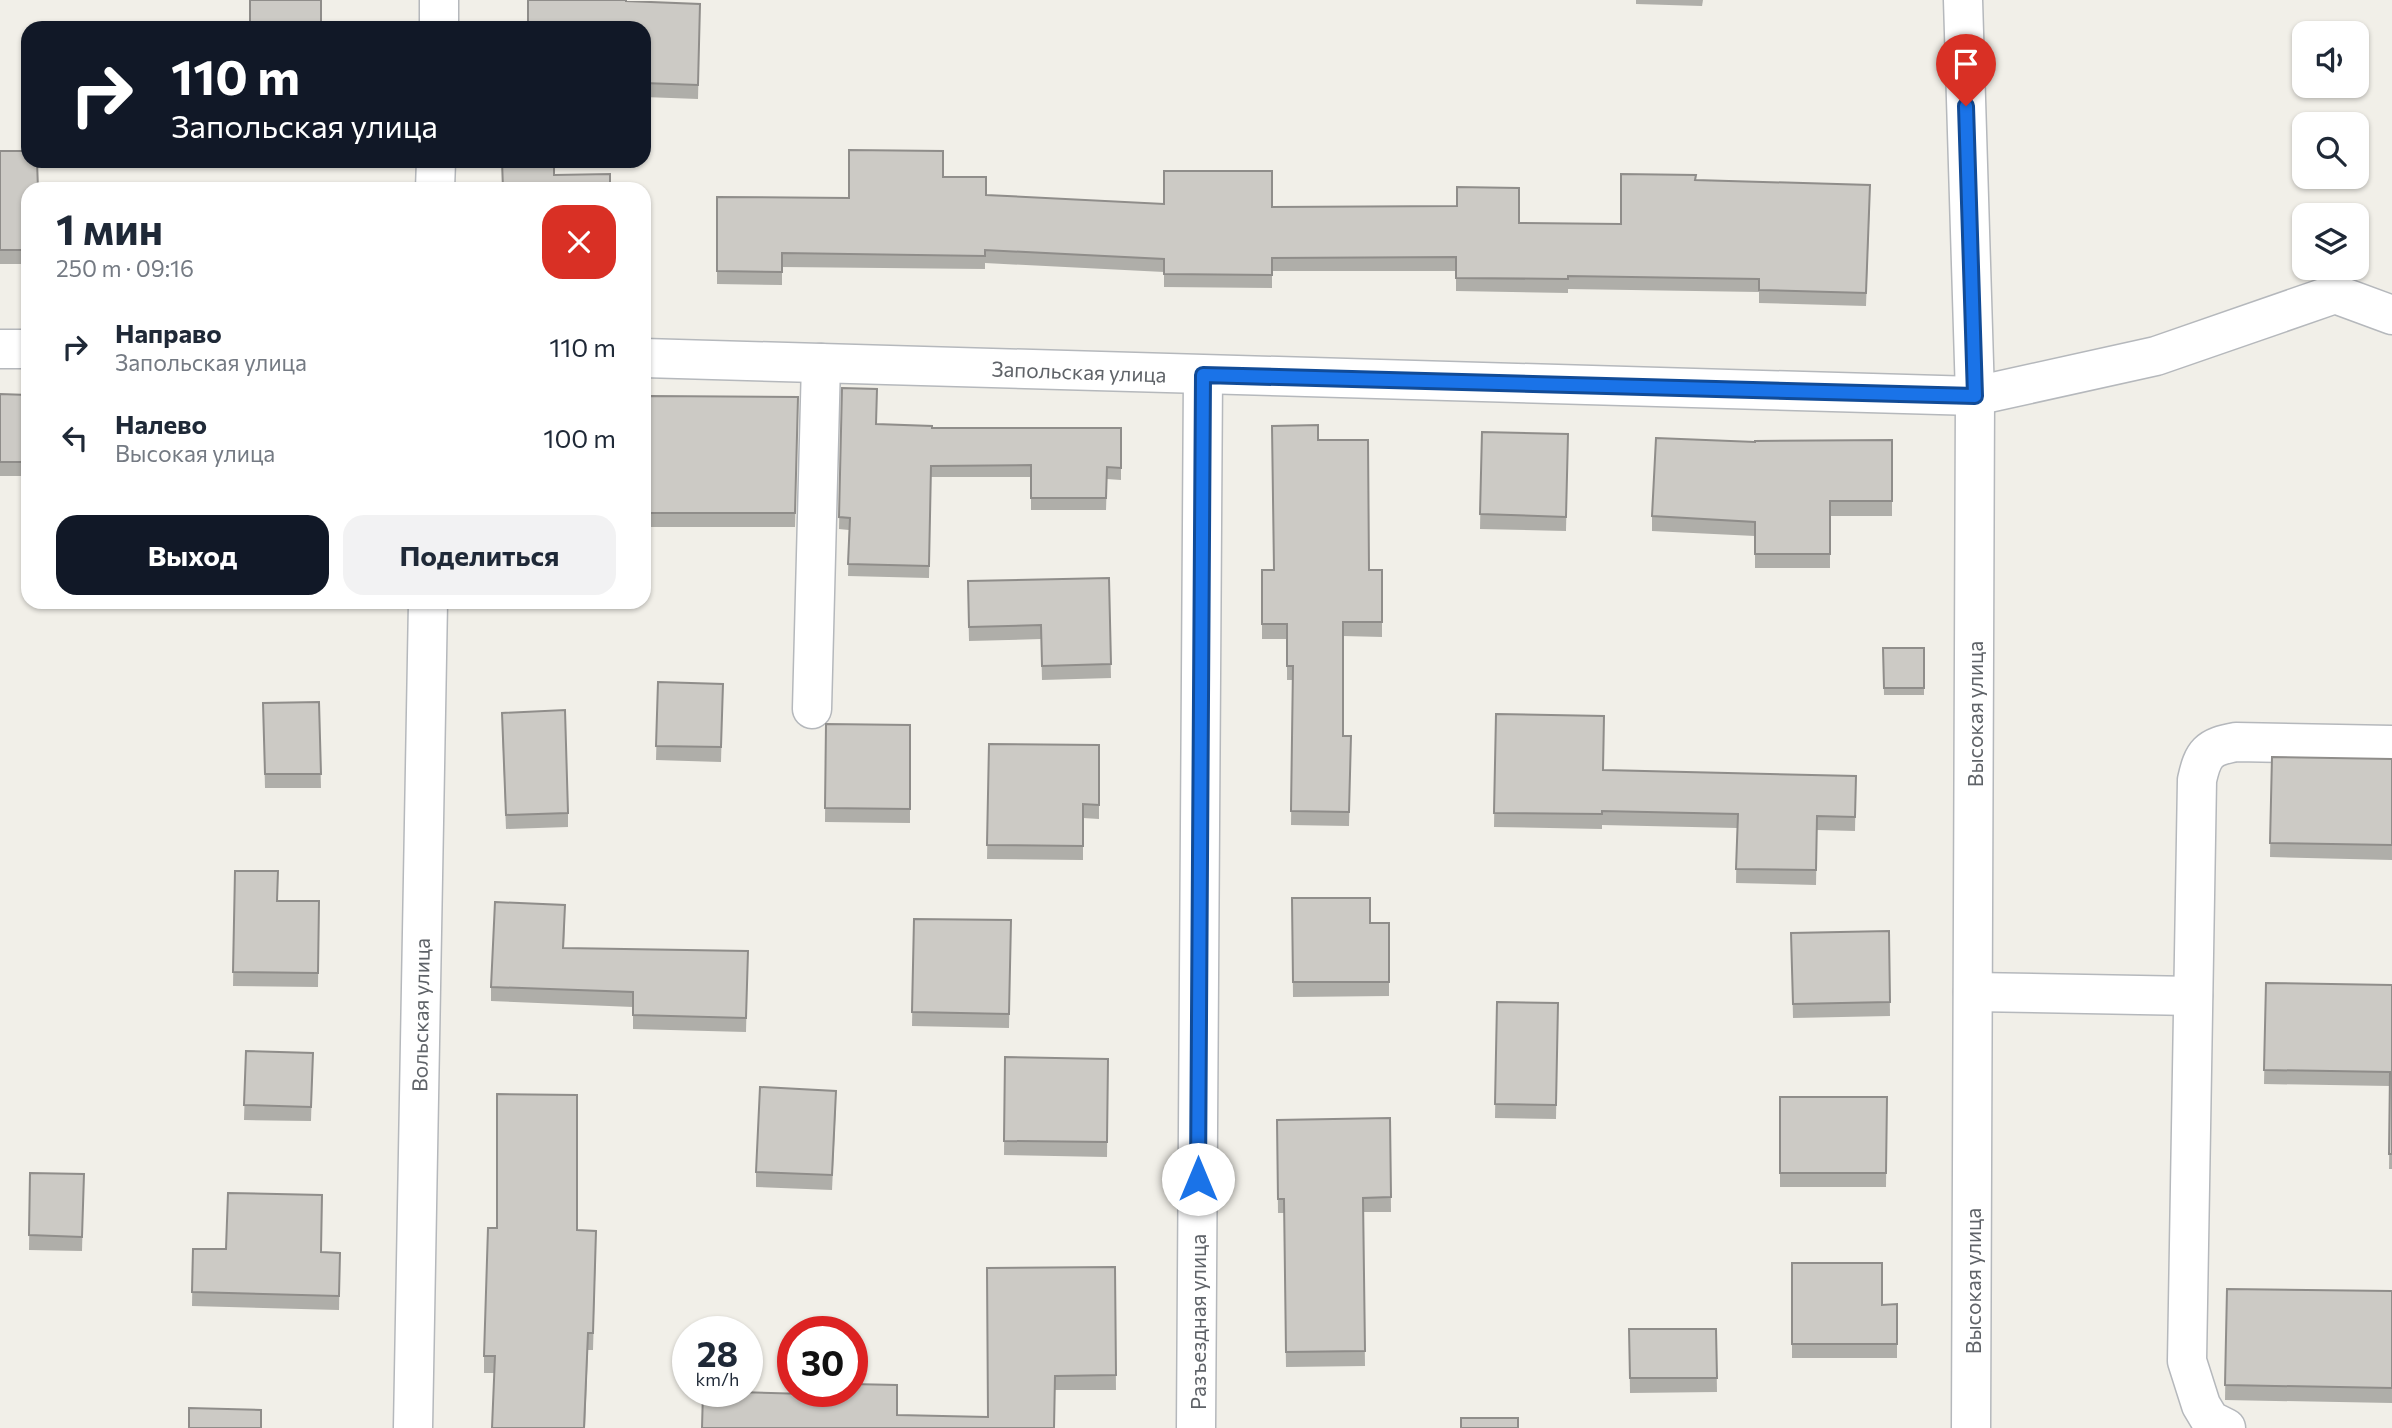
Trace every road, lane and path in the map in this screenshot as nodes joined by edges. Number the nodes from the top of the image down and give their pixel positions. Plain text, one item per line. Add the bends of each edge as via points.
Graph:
1 (439, 0) edge
2 (1963, 0) edge
3 (439, 21) edge
4 (2392, 315) edge
5 (0, 349) edge
6 (21, 349) edge
7 (651, 358) edge
8 (821, 363) junction
9 (1203, 375) junction
10 (1975, 396) junction
11 (428, 609) edge
12 (812, 709) dead end
13 (2392, 745) edge
14 (1973, 992) junction
15 (2193, 996) junction
16 (413, 1428) edge
17 (1196, 1428) edge
18 (1971, 1428) edge
19 (2226, 1428) edge

1 - 3 street
2 - 10 street, Высокая улица
4 - 10 street, Запольская улица via 2335,294 2156,356
5 - 6 street
7 - 8 street, Запольская улица
8 - 9 street, Запольская улица
8 - 12 street
9 - 10 street, Запольская улица
9 - 17 street, Разъездная улица
10 - 14 street, Высокая улица
11 - 16 street, Вольская улица
13 - 15 street via 2236,742 2216,745 2202,759 2197,780
14 - 15 street
14 - 18 street, Высокая улица
15 - 19 street via 2187,1362 2210,1420

